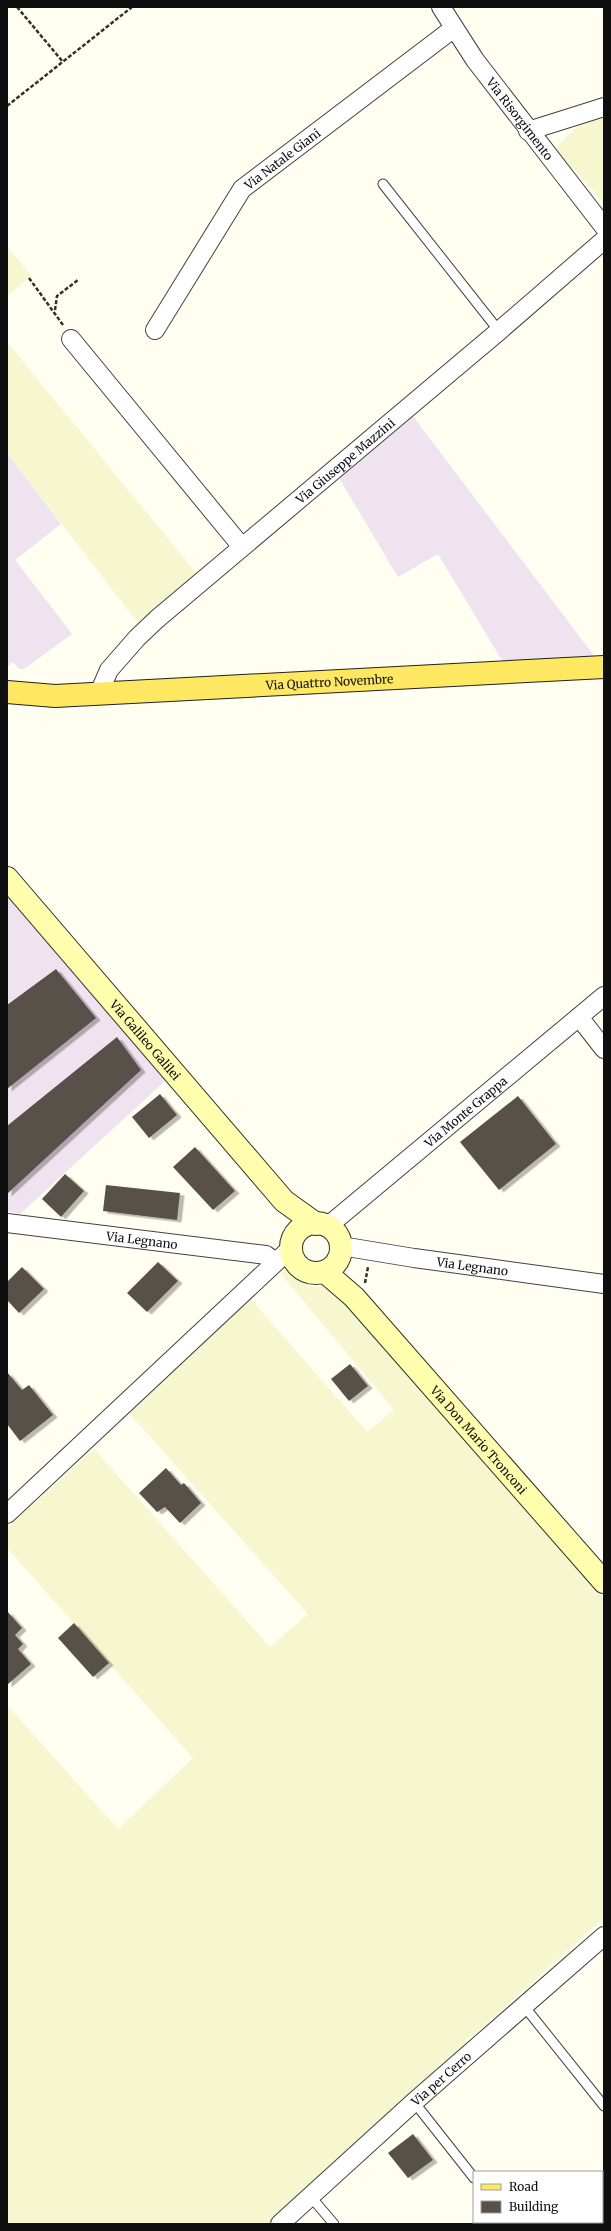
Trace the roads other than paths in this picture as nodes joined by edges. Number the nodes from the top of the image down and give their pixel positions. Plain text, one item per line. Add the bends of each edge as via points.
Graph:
1 (441, 7) edge
2 (454, 28) junction
3 (604, 107) edge
4 (528, 131) junction
5 (383, 184) dead end
6 (604, 227) edge
7 (604, 240) edge
8 (155, 330) dead end
9 (500, 331) junction
10 (71, 339) road end
11 (242, 547) junction
12 (604, 666) edge
13 (7, 692) edge
14 (99, 693) junction
15 (55, 696) junction
16 (7, 704) edge
17 (7, 878) edge
18 (604, 996) edge
19 (579, 1017) junction
20 (604, 1049) edge
21 (284, 1201) junction
22 (7, 1223) edge
23 (322, 1225) junction
24 (293, 1241) junction
25 (335, 1259) junction
26 (275, 1262) junction
27 (604, 1284) edge
28 (7, 1514) edge
29 (604, 1582) edge
30 (604, 1936) edge
31 (524, 2006) junction
32 (414, 2102) junction
33 (604, 2106) edge
34 (473, 2177) edge
35 (311, 2197) junction
36 (280, 2224) edge
37 (334, 2224) edge

1 - 2 street, Via Risorgimento
2 - 4 street, Via Risorgimento
2 - 8 street, Via Natale Giani via 242,189
3 - 4 street
4 - 6 street, Via Risorgimento
5 - 9 lane
7 - 9 street, Via Giuseppe Mazzini
9 - 11 street, Via Giuseppe Mazzini
10 - 11 street
11 - 14 street, Via Giuseppe Mazzini via 137,638 109,670
12 - 14 main road, Via Quattro Novembre
13 - 15 main road, Via Quattro Novembre
14 - 15 main road, Via Quattro Novembre
15 - 16 main road, Via Quattro Novembre via 28,703
17 - 21 street, Via Galileo Galilei
18 - 19 street, Via Monte Grappa
19 - 20 street
19 - 23 street, Via Monte Grappa
21 - 23 street, Via Galileo Galilei
21 - 24 street, Via Galileo Galilei
22 - 26 street, Via Legnano via 266,1255
23 - 24 street via 301,1228
23 - 25 street via 337,1235
24 - 25 street via 292,1256 302,1269 317,1273
24 - 26 street
25 - 27 street, Via Legnano via 414,1258
25 - 29 street, Via Don Mario Tronconi via 354,1297
26 - 28 street
30 - 31 street, Via per Cerro
31 - 32 street, Via per Cerro
31 - 33 lane
32 - 34 lane
32 - 35 street, Via per Cerro
35 - 36 street, Via per Cerro
35 - 37 lane

